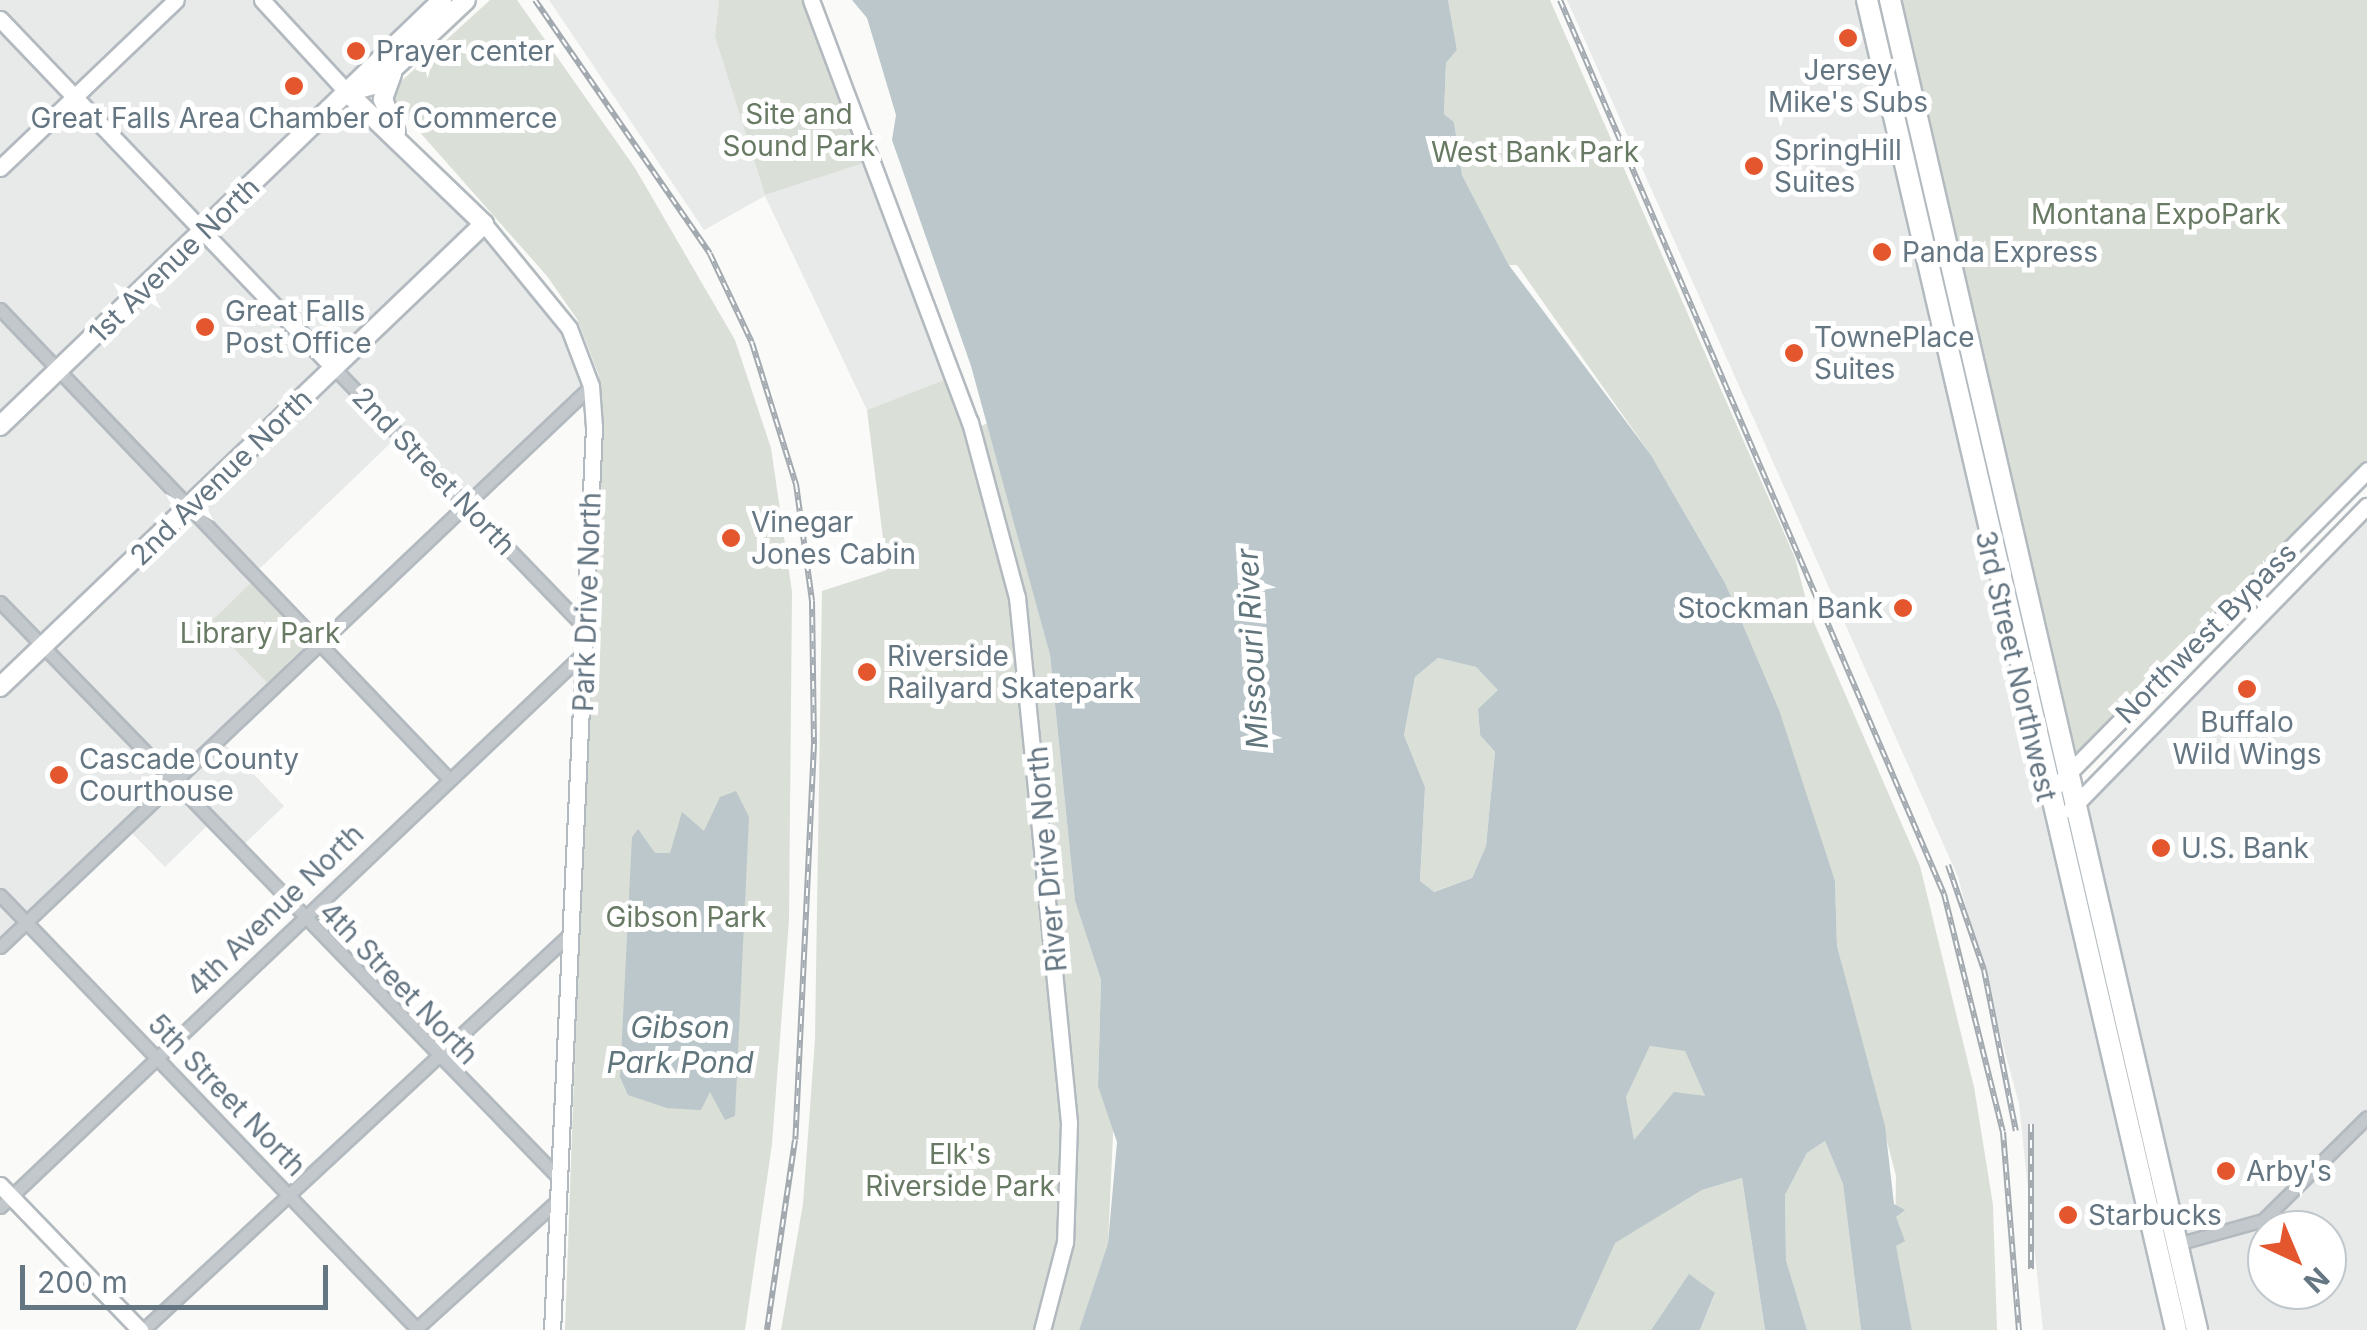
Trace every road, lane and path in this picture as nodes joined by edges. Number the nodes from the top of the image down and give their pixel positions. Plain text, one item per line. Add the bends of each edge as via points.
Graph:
1 (176, 0) edge
2 (262, 0) edge
3 (442, 0) edge
4 (466, 0) edge
5 (811, 0) edge
6 (1867, 0) edge
7 (1890, 0) edge
8 (0, 19) edge
9 (397, 65) junction
10 (347, 92) junction
11 (75, 98) junction
12 (403, 146) junction
13 (0, 168) edge
14 (484, 224) junction
15 (205, 231) junction
16 (0, 309) edge
17 (334, 368) junction
18 (59, 370) junction
19 (591, 386) junction
20 (0, 426) edge
21 (2367, 470) edge
22 (464, 504) junction
23 (191, 506) junction
24 (2367, 506) edge
25 (0, 602) edge
26 (586, 629) junction
27 (320, 641) junction
28 (42, 646) junction
29 (586, 650) junction
30 (0, 687) edge
31 (2070, 770) junction
32 (448, 778) junction
33 (173, 784) junction
34 (2046, 796) junction
35 (2077, 804) junction
36 (2053, 826) junction
37 (0, 895) edge
38 (302, 919) junction
39 (26, 923) junction
40 (570, 934) junction
41 (0, 947) edge
42 (434, 1055) junction
43 (156, 1060) junction
44 (2367, 1117) edge
45 (558, 1177) junction
46 (288, 1194) junction
47 (4, 1196) edge
48 (557, 1200) junction
49 (2167, 1247) junction
50 (142, 1330) edge
51 (416, 1330) edge
52 (552, 1330) edge
53 (1042, 1330) edge
54 (2176, 1330) edge
55 (2198, 1330) edge

1 - 11 main road
2 - 10 main road, Park Drive North
3 - 10 main road, 1st Avenue North
4 - 9 main road, 1st Avenue North
5 - 53 main road, River Drive North via 970,422 1016,598 1068,1122 1065,1242
6 - 34 highway, 3rd Street Northwest
7 - 31 highway, 3rd Street Northwest
8 - 11 main road, 2nd Street North
9 - 10 main road, 1st Avenue North via 377,84
9 - 12 main road via 383,99
10 - 12 main road, Park Drive North
10 - 15 main road, 1st Avenue North
11 - 13 main road
11 - 15 main road, 2nd Street North
12 - 14 main road, Park Drive North
14 - 17 main road, 2nd Avenue North
14 - 19 main road, Park Drive North via 547,292
15 - 17 main road, 2nd Street North
15 - 18 main road, 1st Avenue North
16 - 18 street
17 - 22 street, 2nd Street North
17 - 23 main road, 2nd Avenue North
18 - 20 main road, 1st Avenue North
18 - 23 street
19 - 22 street
19 - 26 main road, Park Drive North
21 - 31 main road, Northwest Bypass
22 - 26 street, 2nd Street North
22 - 27 street
23 - 27 street
23 - 28 main road, 2nd Avenue North
24 - 35 main road, Northwest Bypass
25 - 28 street, 4th Street North
26 - 29 main road, Park Drive North
27 - 32 street
27 - 33 street
28 - 30 main road, 2nd Avenue North
28 - 33 street, 4th Street North
29 - 32 street, 4th Avenue North
29 - 40 main road, Park Drive North
31 - 34 main road, Northwest Bypass
31 - 35 highway, 3rd Street Northwest
32 - 38 street, 4th Avenue North
33 - 38 street, 4th Street North
33 - 39 street
34 - 36 highway, 3rd Street Northwest
35 - 36 main road, Northwest Bypass
35 - 49 highway, 3rd Street Northwest
36 - 49 highway, 3rd Street Northwest
37 - 39 street, 5th Street North
38 - 42 street, 4th Street North
38 - 43 street, 4th Avenue North
39 - 41 street
39 - 43 street, 5th Street North
40 - 42 street
40 - 45 main road, Park Drive North
42 - 45 street, 4th Street North
42 - 46 street
43 - 46 street, 5th Street North
43 - 47 street, 4th Avenue North
44 - 49 street via 2263,1220
45 - 48 main road, Park Drive North
46 - 50 street
46 - 51 street, 5th Street North
47 - 50 main road
48 - 51 street
48 - 52 main road, Park Drive North
49 - 54 highway, 3rd Street Northwest
49 - 55 highway, 3rd Street Northwest

